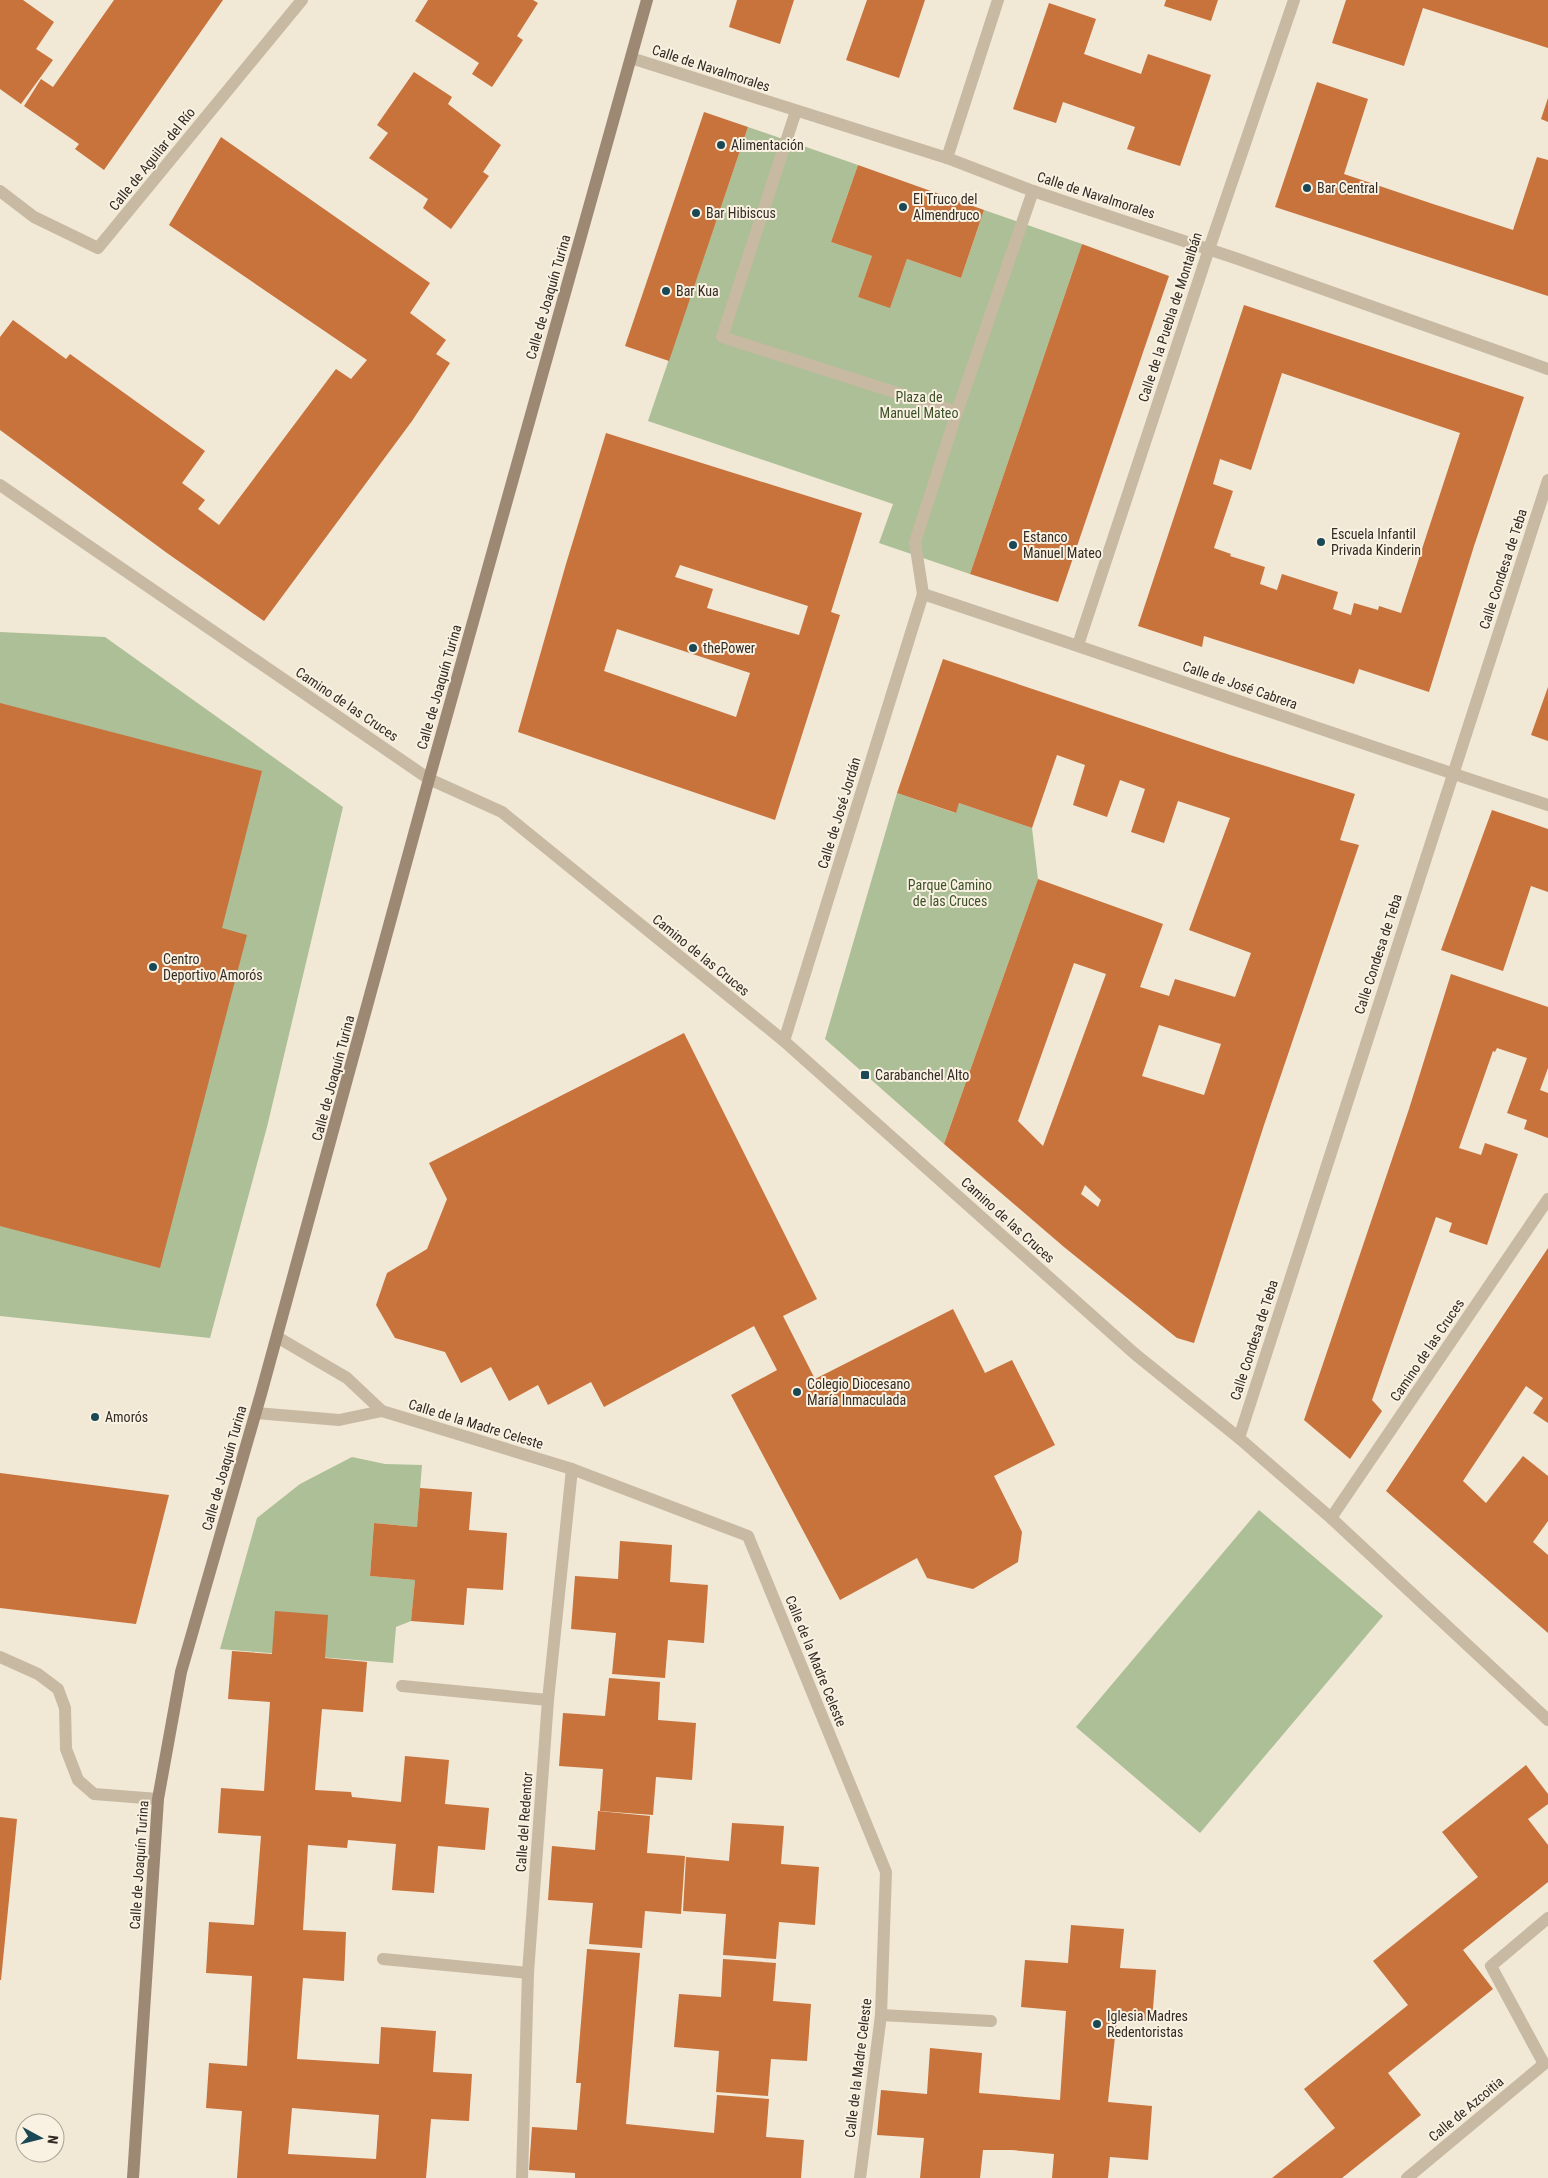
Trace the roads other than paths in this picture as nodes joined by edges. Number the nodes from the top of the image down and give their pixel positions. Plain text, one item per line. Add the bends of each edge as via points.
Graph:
1 (302, 0) edge
2 (647, 0) edge
3 (998, 0) edge
4 (1294, 0) edge
5 (632, 58) junction
6 (796, 111) junction
7 (947, 158) junction
8 (0, 191) edge
9 (1034, 191) junction
10 (1209, 249) junction
11 (1548, 370) edge
12 (957, 412) junction
13 (1548, 480) edge
14 (0, 485) edge
15 (923, 594) junction
16 (1078, 645) junction
17 (1452, 773) junction
18 (429, 779) junction
19 (1548, 804) edge
20 (784, 1041) junction
21 (1548, 1199) edge
22 (277, 1337) junction
23 (382, 1411) junction
24 (256, 1413) junction
25 (1239, 1438) junction
26 (572, 1469) junction
27 (1331, 1518) junction
28 (0, 1657) edge
29 (402, 1686) dead end
30 (548, 1700) junction
31 (1548, 1720) edge
32 (158, 1799) junction
33 (1548, 1918) edge
34 (383, 1959) dead end
35 (528, 1973) junction
36 (881, 2015) junction
37 (991, 2021) dead end
38 (1546, 2067) edge
39 (133, 2178) edge
40 (522, 2178) edge
41 (860, 2178) edge
42 (1407, 2178) edge

1 - 8 street, Calle de Aguilar del Río via 98,248 34,218
2 - 5 main road, Calle de Joaquín Turina
3 - 7 street
4 - 10 street, Calle de la Puebla de Montalbán
5 - 6 street, Calle de Navalmorales
5 - 18 main road, Calle de Joaquín Turina
6 - 7 street, Calle de Navalmorales
6 - 12 street via 722,337
7 - 9 street, Calle de Navalmorales
9 - 10 street, Calle de Navalmorales
9 - 12 street
10 - 11 street, Calle de Navalmorales
10 - 16 street, Calle de la Puebla de Montalbán
12 - 15 street via 915,542
13 - 17 street, Calle Condesa de Teba
14 - 18 street, Camino de las Cruces
15 - 16 street, Calle de José Cabrera
15 - 20 street, Calle de José Jordán
16 - 17 street, Calle de José Cabrera
17 - 19 street, Calle de José Cabrera
17 - 25 street, Calle Condesa de Teba
18 - 20 street, Camino de las Cruces via 502,812
18 - 22 main road, Calle de Joaquín Turina
20 - 25 street, Camino de las Cruces via 1135,1354
21 - 27 street, Camino de las Cruces
22 - 23 street, Calle de la Madre Celeste via 347,1378
22 - 24 main road, Calle de Joaquín Turina
23 - 24 street, Calle de la Madre Celeste via 339,1420
23 - 26 street, Calle de la Madre Celeste
24 - 32 main road, Calle de Joaquín Turina via 180,1672
25 - 27 street, Camino de las Cruces
26 - 30 street, Calle del Redentor
26 - 36 street, Calle de la Madre Celeste via 748,1536 886,1872
27 - 31 street, Camino de las Cruces
28 - 32 street via 38,1674 58,1689 65,1708 66,1749 78,1780 94,1794
29 - 30 street
30 - 35 street, Calle del Redentor
32 - 39 main road, Calle de Joaquín Turina
33 - 38 street, Calle de Azcoitia via 1491,1966
34 - 35 street
35 - 40 street, Calle del Redentor
36 - 37 street
36 - 41 street, Calle de la Madre Celeste
38 - 42 street, Calle de Azcoitia

